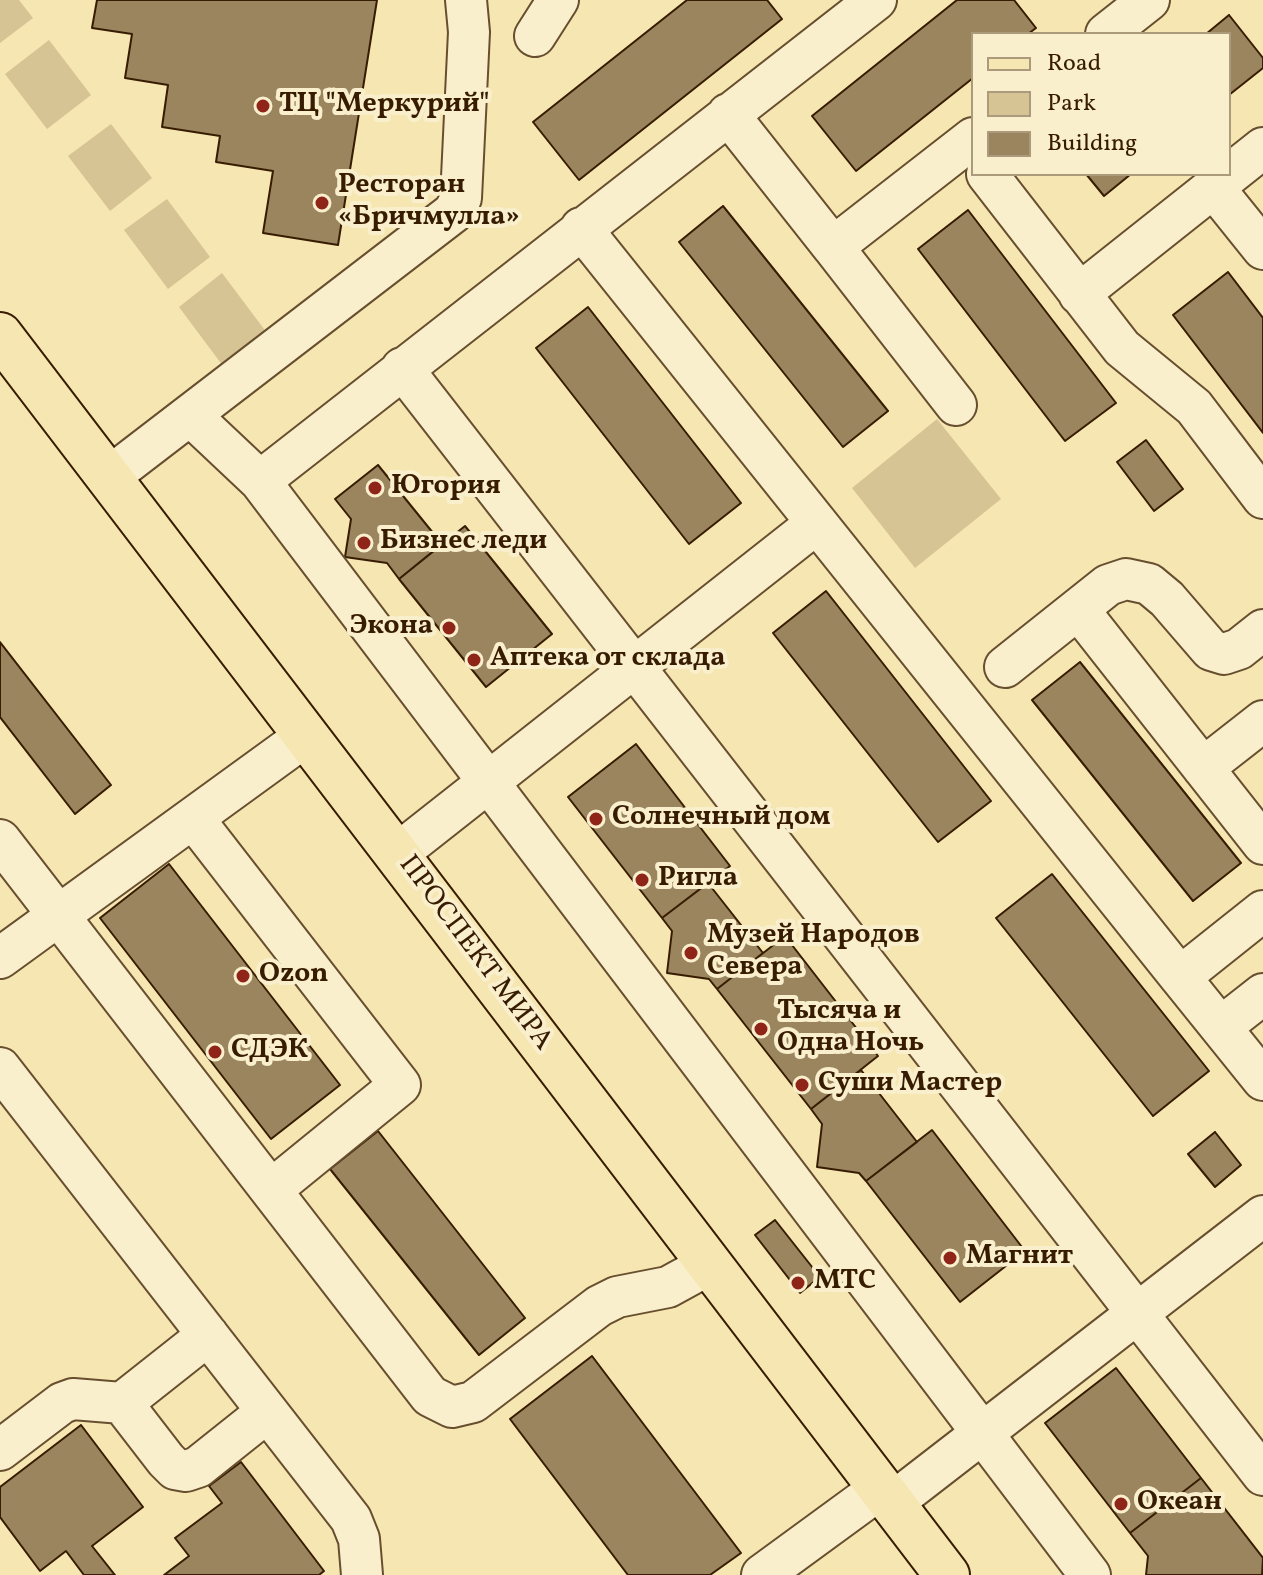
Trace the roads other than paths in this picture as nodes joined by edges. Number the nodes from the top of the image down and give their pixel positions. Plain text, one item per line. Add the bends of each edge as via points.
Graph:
1 (466, 0) edge
2 (558, 0) edge
3 (876, 0) edge
4 (1149, 0) edge
5 (1109, 32) edge
6 (535, 36) dead end
7 (728, 114) junction
8 (1263, 148) edge
9 (971, 155) edge
10 (1231, 174) edge
11 (991, 176) edge
12 (1229, 176) edge
13 (1214, 188) junction
14 (581, 228) junction
15 (833, 247) junction
16 (1263, 249) edge
17 (1079, 294) junction
18 (0, 335) edge
19 (402, 368) junction
20 (956, 405) dead end
21 (190, 415) junction
22 (109, 477) junction
23 (260, 481) junction
24 (1263, 498) edge
25 (817, 523) junction
26 (1078, 609) junction
27 (1263, 630) edge
28 (634, 666) junction
29 (1005, 667) dead end
30 (1263, 721) edge
31 (307, 735) junction
32 (1203, 768) junction
33 (488, 783) junction
34 (193, 818) junction
35 (0, 840) edge
36 (1263, 844) edge
37 (397, 854) junction
38 (1263, 911) edge
39 (57, 913) junction
40 (0, 958) edge
41 (1180, 977) junction
42 (1263, 994) edge
43 (1221, 1027) junction
44 (0, 1068) edge
45 (1263, 1080) edge
46 (271, 1190) junction
47 (1263, 1216) edge
48 (710, 1264) junction
49 (1137, 1314) junction
50 (208, 1335) junction
51 (122, 1403) junction
52 (267, 1412) junction
53 (983, 1432) junction
54 (0, 1450) edge
55 (1263, 1475) edge
56 (886, 1496) junction
57 (362, 1575) edge
58 (762, 1575) edge
59 (947, 1575) edge
60 (1090, 1575) edge

1 - 21 street via 461,198 454,212
2 - 6 street
3 - 7 street
4 - 5 street
7 - 14 street
7 - 15 street
8 - 10 street
9 - 15 street
11 - 17 street
12 - 13 street
13 - 16 street
13 - 17 street
14 - 19 street
14 - 25 street
15 - 20 street
17 - 24 street via 1122,348 1194,407
18 - 22 main road, ПРОСПЕКТ МИРА
19 - 23 street
19 - 28 street
21 - 22 street
21 - 23 street
22 - 31 main road, ПРОСПЕКТ МИРА
23 - 33 street
25 - 28 street
25 - 41 street
26 - 27 street via 1108,585 1126,579 1149,584 1211,650 1224,654 1239,649
26 - 29 street
26 - 32 street
28 - 33 street
28 - 49 street
30 - 32 street
31 - 34 street
31 - 37 main road, ПРОСПЕКТ МИРА
32 - 36 street
33 - 37 street
33 - 53 street
34 - 39 street
34 - 46 street via 400,1085
35 - 39 street
37 - 48 main road, ПРОСПЕКТ МИРА
38 - 41 street
39 - 40 street
39 - 46 street
41 - 43 street
42 - 43 street
43 - 45 street
44 - 50 street
46 - 48 street via 430,1396 452,1407 473,1402 599,1306 668,1287
47 - 49 street
48 - 56 main road, ПРОСПЕКТ МИРА
49 - 53 street
49 - 55 street
50 - 51 street
50 - 52 street
51 - 52 street via 166,1460 186,1471
51 - 54 street via 62,1403
52 - 57 street via 351,1519
53 - 56 street
53 - 60 street
56 - 58 street
56 - 59 main road, ПРОСПЕКТ МИРА

